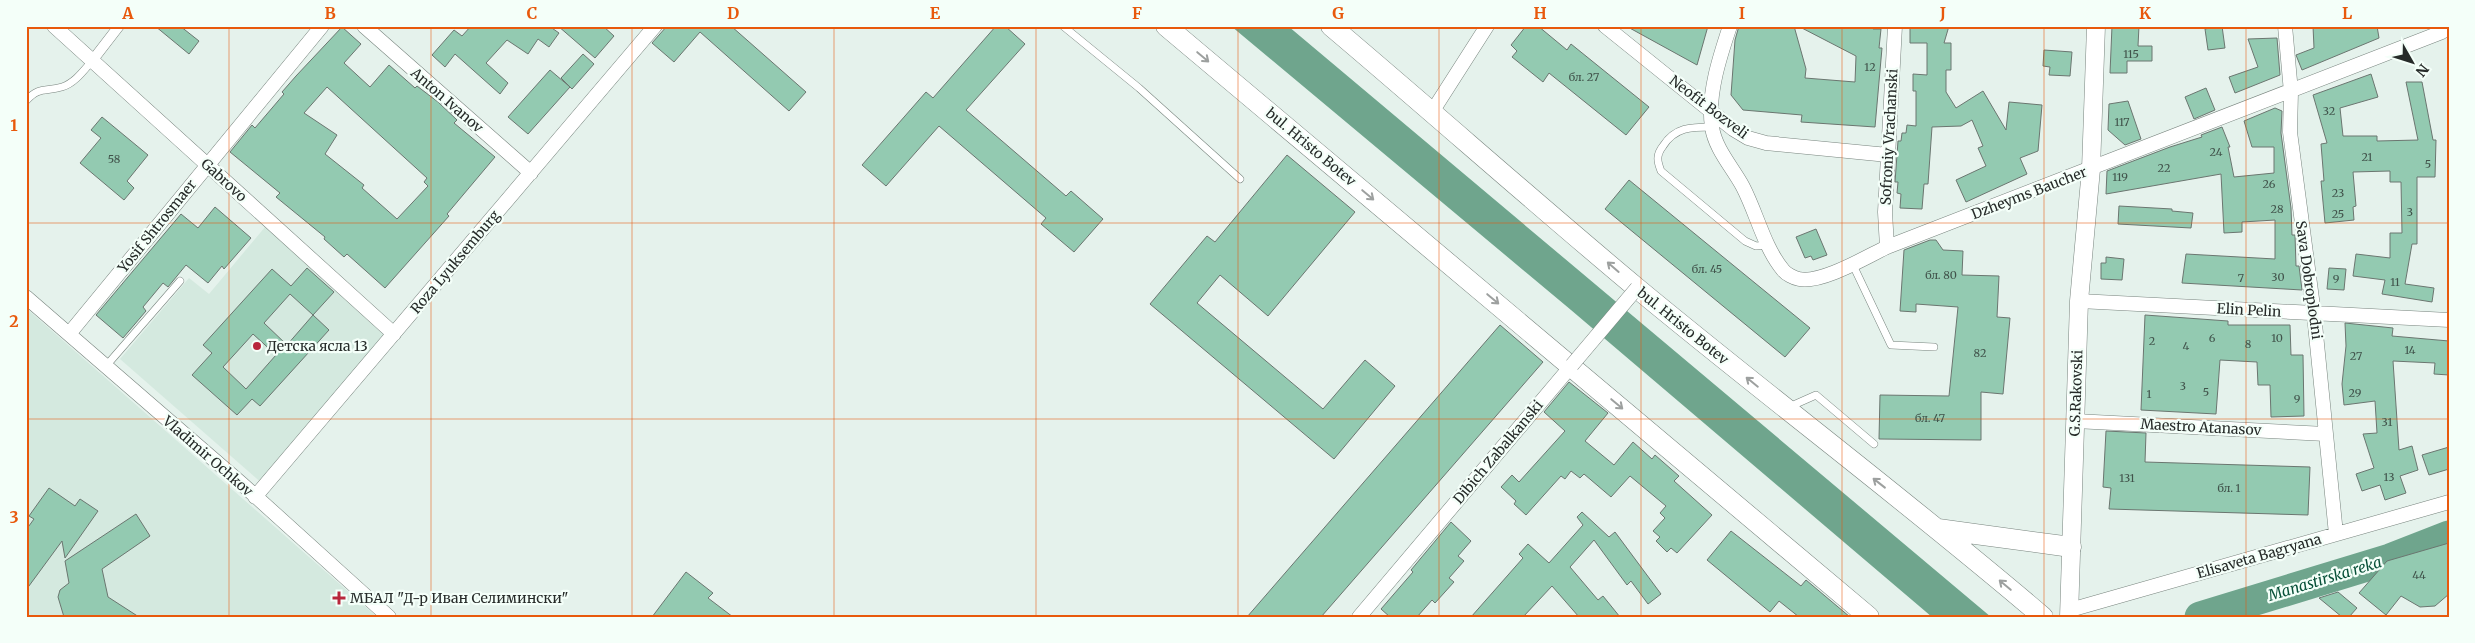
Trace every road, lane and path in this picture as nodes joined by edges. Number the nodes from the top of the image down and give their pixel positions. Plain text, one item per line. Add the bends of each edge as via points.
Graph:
1 (54, 26) edge
2 (119, 26) edge
3 (322, 26) edge
4 (364, 26) edge
5 (655, 26) edge
6 (1063, 26) edge
7 (1166, 26) edge
8 (1331, 26) edge
9 (1487, 26) edge
10 (1605, 26) edge
11 (1730, 26) edge
12 (1895, 26) edge
13 (2096, 26) edge
14 (2285, 26) edge
15 (2442, 32) dead end
16 (92, 61) junction
17 (2291, 92) junction
18 (26, 102) edge
19 (1712, 111) junction
20 (1432, 112) junction
21 (1712, 126) junction
22 (1888, 155) junction
23 (208, 165) junction
24 (2090, 169) junction
25 (531, 173) junction
26 (1240, 179) dead end
27 (1768, 245) junction
28 (1887, 247) junction
29 (1852, 264) junction
30 (180, 281) dead end
31 (1637, 288) junction
32 (26, 297) edge
33 (2079, 301) junction
34 (2314, 314) junction
35 (2449, 320) edge
36 (69, 334) junction
37 (394, 334) junction
38 (1934, 347) dead end
39 (1572, 365) junction
40 (106, 366) junction
41 (1784, 409) junction
42 (2076, 421) junction
43 (2326, 434) junction
44 (1874, 444) dead end
45 (255, 497) junction
46 (2449, 502) edge
47 (1938, 529) junction
48 (2336, 534) junction
49 (2071, 547) junction
50 (2070, 613) edge
51 (389, 617) edge
52 (1360, 617) edge
53 (1869, 617) edge
54 (2042, 617) edge

1 - 16 street, Gabrovo
2 - 16 street
3 - 23 street, Yosif Shtrosmaer
4 - 25 street, Anton Ivanov
5 - 25 street, Roza Lyuksemburg
6 - 26 lane via 1140,88
7 -> 39 main road, bul. Hristo Botev
8 - 20 main road, bul. Hristo Botev
9 - 20 street
10 - 19 street, Neofit Bozveli
11 - 19 street, Dzheyms Baucher via 1716,69
12 - 22 street, Sofroniy Vrachanski
13 - 24 street, G.S.Rakovski
14 - 17 street, Sava Dobroplodni
15 - 17 street, Dzheyms Baucher
16 - 18 lane via 73,82 44,88 32,94
16 - 23 street, Gabrovo
17 - 24 street, Dzheyms Baucher
17 - 34 street, Sava Dobroplodni via 2290,132
19 - 21 street, Dzheyms Baucher
19 - 22 street, Neofit Bozveli via 1741,133 1766,143
31 -> 20 main road, bul. Hristo Botev
21 - 27 street, Dzheyms Baucher via 1716,142 1743,186
21 - 27 lane via 1690,127 1676,132 1658,152 1657,162 1662,171 1745,241 1756,246
22 - 28 street, Sofroniy Vrachanski
23 - 36 street, Yosif Shtrosmaer
23 - 37 street, Gabrovo
24 - 28 street, Dzheyms Baucher
24 - 33 street, G.S.Rakovski
25 - 37 street, Roza Lyuksemburg
27 - 29 street, Dzheyms Baucher via 1784,271 1797,279 1811,281
28 - 29 street, Dzheyms Baucher
29 - 38 lane via 1891,345
30 - 40 lane
31 - 39 street, Dibich Zabalkanski, bridge
41 -> 31 main road, bul. Hristo Botev
32 - 36 street, Vladimir Ochkov
33 - 34 street, Elin Pelin
33 - 42 street, G.S.Rakovski
34 - 35 street, Elin Pelin
34 - 43 street, Sava Dobroplodni
36 - 40 street, Vladimir Ochkov
37 - 45 street, Roza Lyuksemburg
39 - 52 street, Dibich Zabalkanski
39 -> 53 main road, bul. Hristo Botev
40 - 45 street, Vladimir Ochkov
41 - 44 lane via 1816,395
47 -> 41 main road, bul. Hristo Botev
42 - 43 street, Maestro Atanasov
42 - 49 street, G.S.Rakovski
43 - 48 street, Sava Dobroplodni
45 - 51 street, Vladimir Ochkov
46 - 48 street, Elisaveta Bagryana
47 - 49 main road
54 -> 47 main road, bul. Hristo Botev
48 - 50 street, Elisaveta Bagryana
49 - 50 street, G.S.Rakovski

